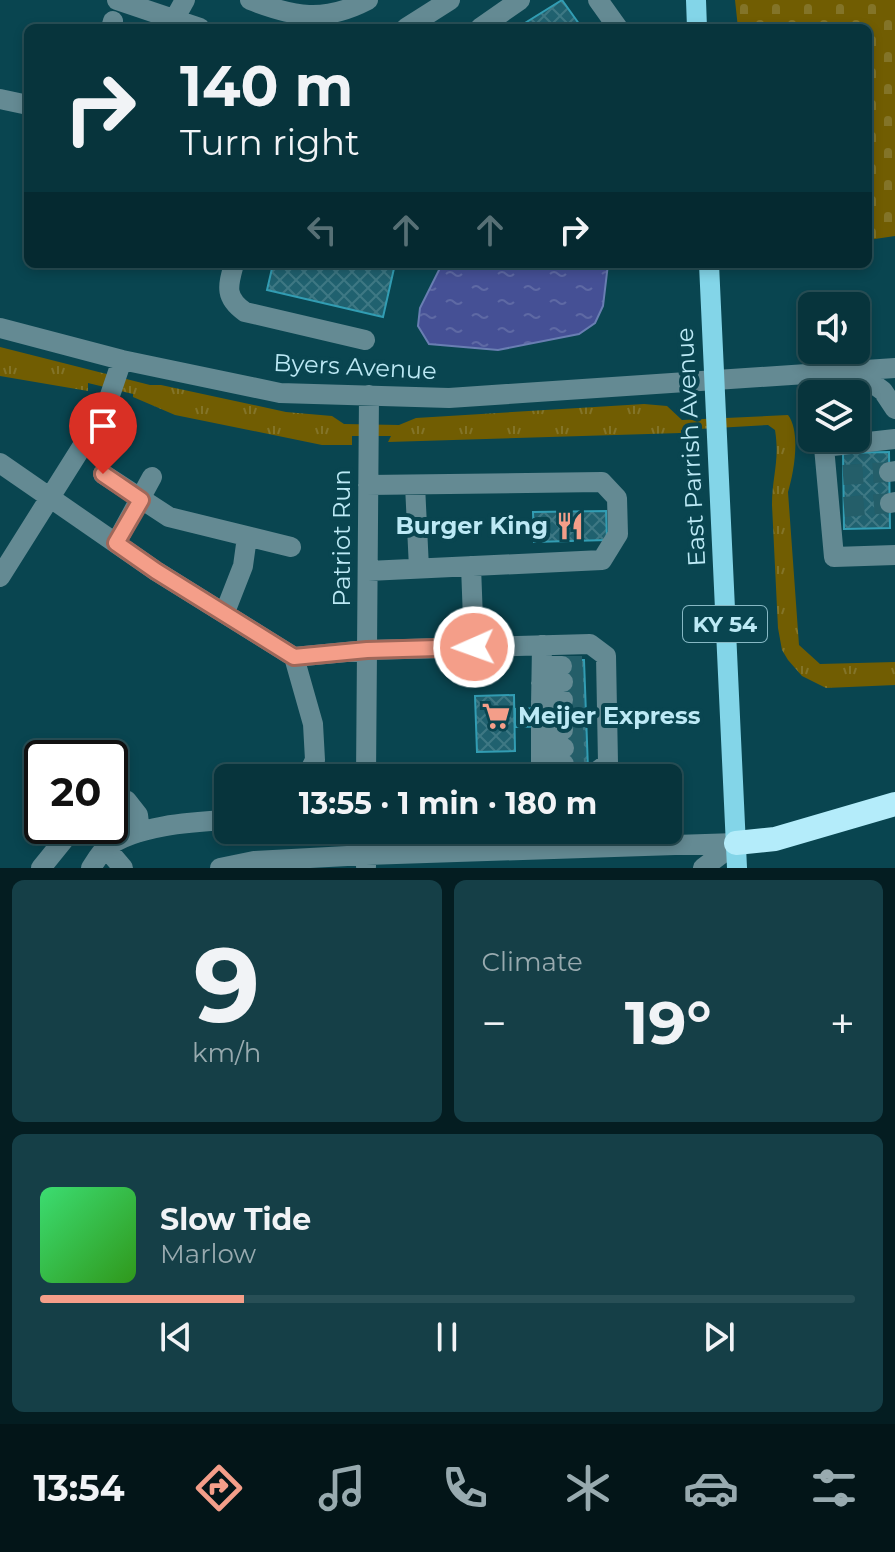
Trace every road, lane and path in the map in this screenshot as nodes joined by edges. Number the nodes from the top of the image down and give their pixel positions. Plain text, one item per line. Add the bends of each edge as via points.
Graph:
1 (250, 0) edge
2 (368, 0) edge
3 (450, 0) edge
4 (520, 0) edge
5 (598, 0) edge
6 (696, 0) edge
7 (180, 9) edge
8 (114, 16) edge
9 (347, 20) edge
10 (196, 24) edge
11 (412, 24) edge
12 (486, 24) edge
13 (615, 24) edge
14 (697, 24) edge
15 (0, 99) edge
16 (24, 104) edge
17 (233, 268) edge
18 (709, 268) edge
19 (0, 328) edge
20 (365, 340) dead end
21 (122, 360) junction
22 (895, 368) edge
23 (855, 370) junction
24 (714, 380) junction
25 (369, 395) junction
26 (895, 409) edge
27 (895, 439) edge
28 (0, 463) edge
29 (103, 474) dead end
30 (152, 477) dead end
31 (368, 485) junction
32 (415, 485) junction
33 (50, 497) junction
34 (141, 500) junction
35 (247, 537) junction
36 (116, 543) junction
37 (291, 547) dead end
38 (895, 555) edge
39 (471, 566) junction
40 (419, 568) junction
41 (368, 571) junction
42 (0, 577) edge
43 (225, 612) junction
44 (542, 645) junction
45 (474, 647) junction
46 (367, 650) junction
47 (294, 657) junction
48 (547, 713) edge
49 (596, 751) edge
50 (313, 764) edge
51 (366, 764) edge
52 (128, 802) edge
53 (895, 804) edge
54 (214, 821) edge
55 (140, 832) junction
56 (682, 842) edge
57 (736, 843) junction
58 (60, 844) edge
59 (517, 844) edge
60 (106, 848) junction
61 (366, 861) edge
62 (41, 868) edge
63 (91, 868) edge
64 (123, 868) edge
65 (220, 868) edge
66 (703, 868) edge
67 (737, 868) edge

1 - 9 street via 285,13
2 - 9 street
3 - 11 street
4 - 12 street
5 - 13 street
6 - 14 main road
7 - 8 street
7 - 10 street
15 - 16 street
17 - 20 street via 230,296 245,312
18 - 24 main road, East Parrish Avenue / KY 54
19 - 21 street, Byers Avenue
21 - 25 street, Byers Avenue via 280,393
21 - 33 street via 105,410
22 - 23 street, Byers Avenue
23 - 24 street, Byers Avenue
23 - 26 street via 883,391
24 - 25 street, Byers Avenue via 449,398
24 - 57 main road, East Parrish Avenue / KY 54
25 - 31 street, Patriot Run
27 - 38 street via 824,447 835,476 834,557
28 - 33 street
29 - 34 street
30 - 34 street
31 - 32 street
31 - 41 street, Patriot Run
32 - 39 street via 602,482 617,498 618,534 602,560
32 - 40 street
33 - 36 street
33 - 42 street
34 - 35 street via 169,517
34 - 36 street
35 - 37 street
35 - 43 street via 243,566
36 - 43 street
39 - 40 street
39 - 45 street
40 - 41 street
41 - 46 street, Patriot Run
43 - 47 street
44 - 45 street
44 - 48 street
44 - 49 street via 590,644 606,656 596,683
45 - 46 street
46 - 47 street
46 - 51 street, Patriot Run
47 - 50 street via 313,724
48 - 48 street via 564,747
52 - 55 street via 138,815
53 - 57 highway via 775,839
54 - 55 street
55 - 60 street
56 - 57 street
57 - 66 street
57 - 67 main road, East Parrish Avenue / KY 54
58 - 62 street
59 - 61 street
60 - 63 street
60 - 64 street
61 - 65 street via 254,861

